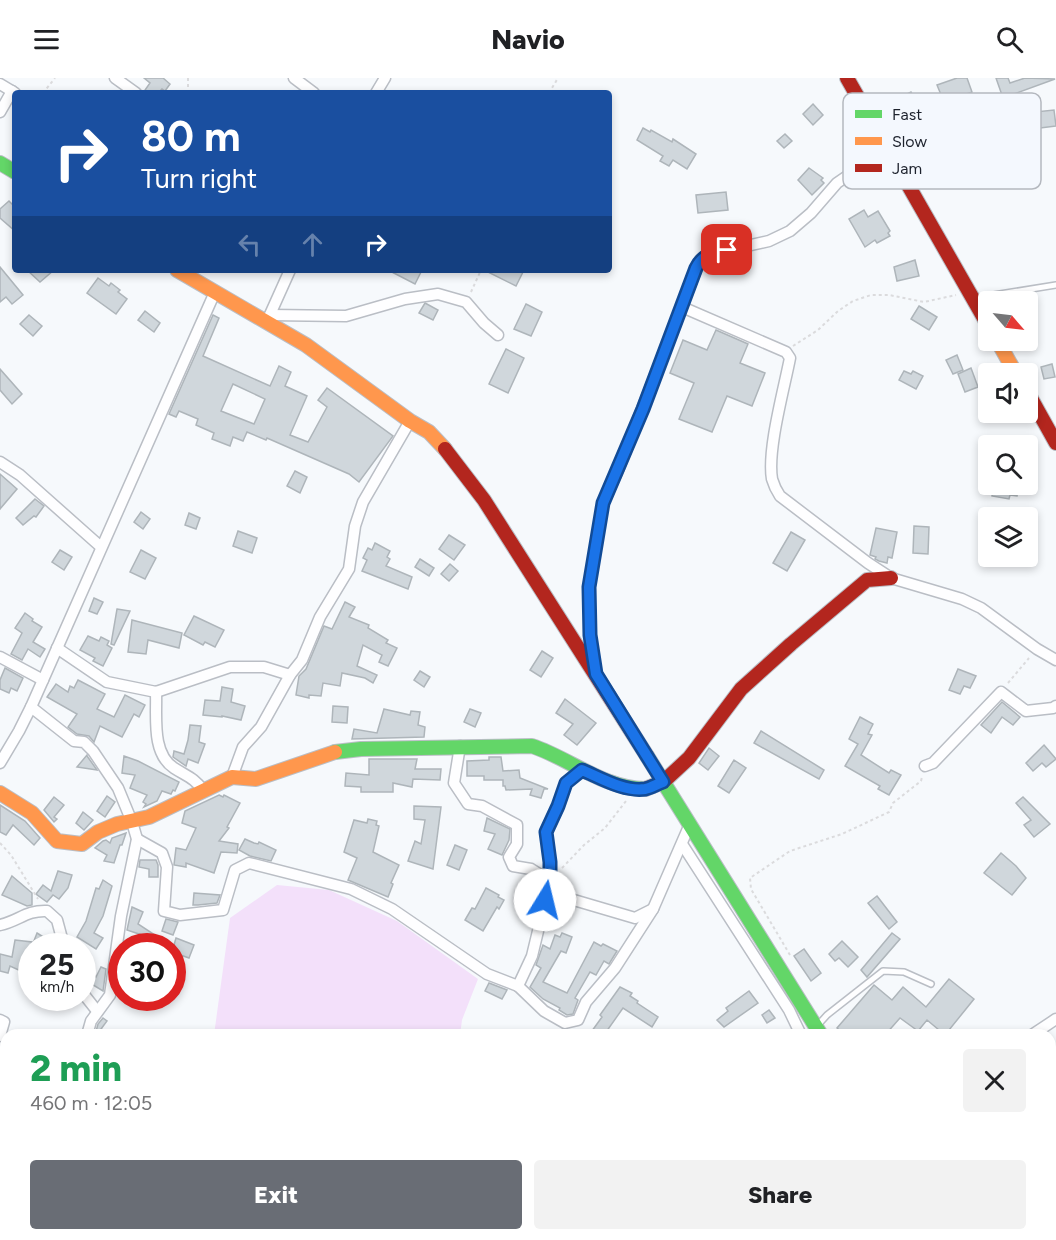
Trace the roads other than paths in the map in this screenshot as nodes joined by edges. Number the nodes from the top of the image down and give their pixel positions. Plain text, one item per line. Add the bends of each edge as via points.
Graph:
1 (115, 78) edge
2 (294, 78) edge
3 (847, 78) edge
4 (132, 90) edge
5 (310, 90) edge
6 (856, 93) edge
7 (12, 95) edge
8 (0, 112) edge
9 (843, 179) edge
10 (911, 189) edge
11 (289, 273) edge
12 (197, 277) edge
13 (1056, 285) edge
14 (215, 292) junction
15 (972, 296) junction
16 (682, 307) junction
17 (978, 307) edge
18 (268, 318) junction
19 (498, 335) dead end
20 (1038, 411) edge
21 (410, 421) junction
22 (1056, 443) edge
23 (0, 462) edge
24 (101, 547) junction
25 (891, 578) junction
26 (57, 648) junction
27 (0, 657) edge
28 (1056, 660) edge
29 (596, 674) junction
30 (290, 675) junction
31 (42, 680) junction
32 (156, 692) junction
33 (1056, 706) edge
34 (31, 707) junction
35 (460, 747) junction
36 (0, 762) edge
37 (925, 766) road end
38 (582, 770) junction
39 (232, 777) junction
40 (663, 782) junction
41 (204, 790) junction
42 (0, 793) edge
43 (132, 822) junction
44 (690, 824) junction
45 (136, 839) junction
46 (682, 844) junction
47 (550, 881) junction
48 (653, 909) junction
49 (0, 924) edge
50 (60, 933) edge
51 (931, 984) dead end
52 (518, 986) junction
53 (97, 1011) joint
54 (1056, 1019) edge
55 (89, 1029) edge
56 (798, 1029) edge
57 (818, 1029) edge
58 (820, 1029) edge
59 (1041, 1029) edge

1 - 4 street
2 - 5 street
3 - 6 street
7 - 8 street
9 - 16 street via 790,231 769,241 706,255 696,268
10 - 15 street
11 - 18 street
12 - 14 street
13 - 15 lane
14 - 18 street
14 - 24 street
15 - 17 street
16 - 25 street via 786,352 790,358 774,440 775,487 780,496
16 - 29 street via 603,503 589,587
18 - 19 street via 346,316 438,294 466,302
18 - 21 street
20 - 22 street
21 - 29 street via 441,443 484,500
21 - 30 street via 363,502 349,569 320,616 302,660
23 - 24 street
24 - 26 street
25 - 28 street via 981,608
25 - 40 street via 867,580 791,644 741,689 689,758
26 - 31 street
26 - 32 street via 107,682
27 - 31 street
29 - 40 street
30 - 32 street via 264,667 230,667
30 - 39 street via 261,728 243,747
31 - 34 street
32 - 41 street via 157,735 162,756
33 - 37 street via 1026,711 1001,692 933,764
34 - 36 street
34 - 43 street via 93,751 118,788
35 - 38 street via 532,746
35 - 39 street via 333,752 256,779
35 - 47 street via 454,783 468,804 482,806 517,825 517,844 509,857 513,866 531,869
38 - 40 street via 635,789
38 - 47 street via 566,783 546,832
39 - 41 street
40 - 44 street
41 - 43 street
42 - 43 street via 32,813 57,840 82,844 98,832
43 - 45 street
44 - 46 street
44 - 57 street
45 - 52 street via 162,853 167,867 164,911 180,915 223,910 235,870 249,863 351,889 392,909 487,974
45 - 53 street via 110,995
46 - 48 street
46 - 56 street
47 - 48 street via 567,898 635,918
47 - 52 street via 532,956
48 - 52 street via 615,968 586,1002 578,1020 565,1023 544,1011
49 - 50 street via 33,911 47,911 57,920
51 - 58 lane via 904,972 883,971 826,1015
53 - 55 street
54 - 59 street

